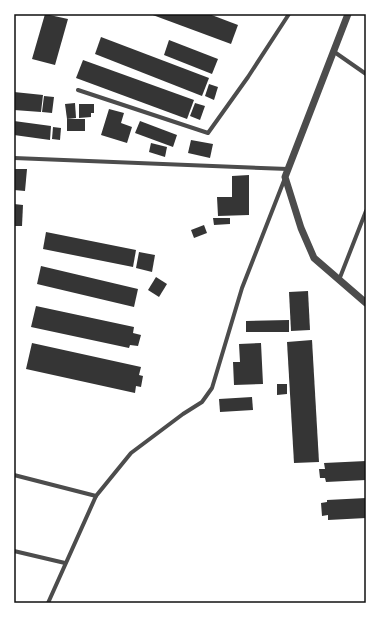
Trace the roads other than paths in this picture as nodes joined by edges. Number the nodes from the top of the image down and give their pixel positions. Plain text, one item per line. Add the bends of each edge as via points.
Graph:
1 (289, 14) edge
2 (348, 14) edge
3 (333, 51) junction
4 (366, 74) edge
5 (78, 90) dead end
6 (14, 158) edge
7 (288, 169) junction
8 (285, 177) junction
9 (366, 211) edge
10 (339, 280) junction
11 (366, 303) edge
12 (14, 476) edge
13 (96, 496) junction
14 (14, 550) edge
15 (66, 563) junction
16 (48, 603) edge

1 - 5 street via 208,133
2 - 3 street
3 - 4 street
3 - 7 street
6 - 7 street
7 - 8 street
8 - 10 street via 301,228 314,258
8 - 13 street via 242,288 212,388 202,402 131,453
9 - 10 street
10 - 11 street
12 - 13 street
13 - 15 street
14 - 15 street
15 - 16 street

